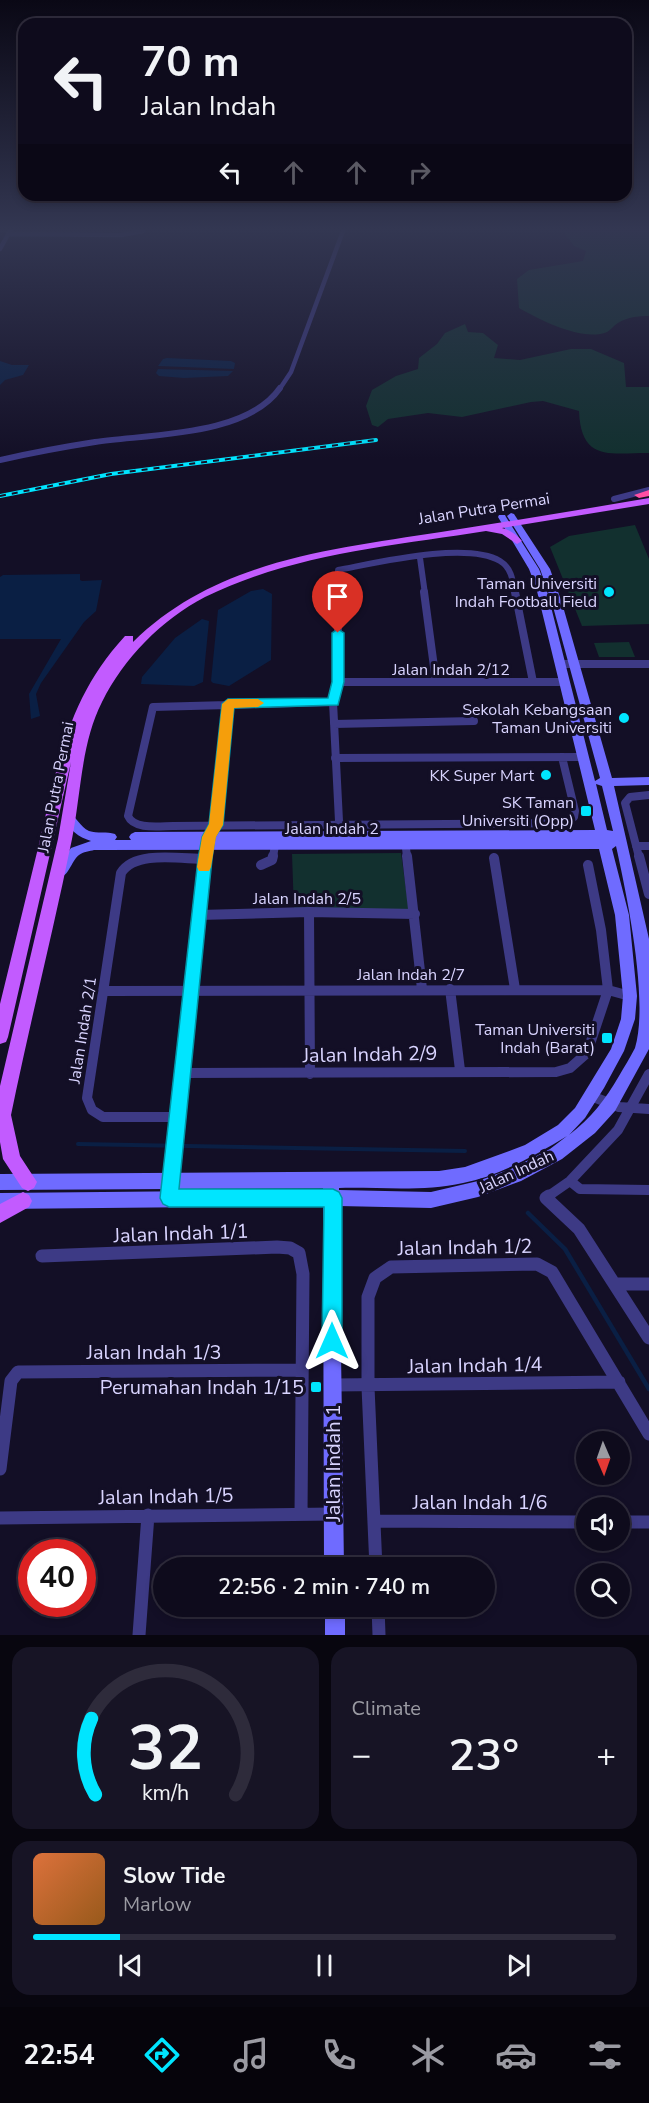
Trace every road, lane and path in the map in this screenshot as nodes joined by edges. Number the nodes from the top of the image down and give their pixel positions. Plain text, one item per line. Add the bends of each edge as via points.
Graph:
1 (315, 307) edge
2 (0, 460) edge
3 (647, 494) edge
4 (546, 518) junction
5 (509, 519) junction
6 (474, 529) junction
7 (521, 539) junction
8 (420, 558) junction
9 (502, 560) joint
10 (338, 570) joint
11 (560, 664) junction
12 (573, 664) junction
13 (649, 664) edge
14 (338, 682) junction
15 (436, 682) junction
16 (534, 682) junction
17 (564, 682) junction
18 (333, 702) junction
19 (228, 704) junction
20 (585, 707) junction
21 (571, 708) junction
22 (474, 721) dead end
23 (334, 724) junction
24 (562, 757) junction
25 (584, 757) junction
26 (335, 758) junction
27 (649, 781) edge
28 (590, 782) junction
29 (607, 782) junction
30 (649, 795) edge
31 (69, 818) junction
32 (561, 823) joint
33 (216, 825) junction
34 (339, 835) junction
35 (603, 839) junction
36 (620, 839) junction
37 (208, 841) junction
38 (405, 841) junction
39 (275, 845) junction
40 (636, 846) junction
41 (649, 846) edge
42 (494, 858) dead end
43 (205, 859) junction
44 (261, 865) dead end
45 (588, 865) dead end
46 (57, 877) junction
47 (649, 894) edge
48 (309, 912) junction
49 (415, 914) junction
50 (199, 915) junction
51 (422, 989) junction
52 (450, 989) junction
53 (515, 989) junction
54 (309, 990) junction
55 (608, 990) junction
56 (103, 991) junction
57 (191, 992) junction
58 (630, 996) junction
59 (0, 1037) edge
60 (460, 1070) junction
61 (184, 1073) junction
62 (310, 1074) junction
63 (649, 1074) edge
64 (591, 1096) junction
65 (610, 1106) junction
66 (649, 1109) edge
67 (630, 1110) junction
68 (178, 1117) junction
69 (2, 1118) edge
70 (332, 1179) junction
71 (170, 1181) junction
72 (570, 1181) junction
73 (0, 1182) edge
74 (28, 1182) junction
75 (649, 1190) edge
76 (169, 1198) junction
77 (333, 1198) junction
78 (0, 1201) edge
79 (23, 1201) junction
80 (0, 1214) edge
81 (42, 1256) dead end
82 (303, 1274) joint
83 (616, 1284) junction
84 (649, 1284) edge
85 (649, 1338) edge
86 (301, 1370) junction
87 (10, 1381) joint
88 (619, 1382) junction
89 (332, 1385) junction
90 (368, 1387) junction
91 (649, 1434) edge
92 (0, 1469) edge
93 (301, 1514) junction
94 (333, 1514) junction
95 (148, 1515) junction
96 (0, 1518) edge
97 (374, 1521) junction
98 (576, 1522) edge
99 (630, 1522) edge
100 (649, 1522) edge
101 (334, 1557) edge
102 (376, 1557) edge
103 (335, 1617) edge
104 (378, 1617) edge
105 (139, 1635) edge
106 (335, 1635) edge
107 (379, 1635) edge

1 - 2 street via 291,372 280,391 263,406 213,426
3 - 4 main road, Jalan Putra Permai
3 - 5 main road, Jalan Putra Permai
4 - 5 main road, Jalan Putra Permai
4 - 7 main road via 531,526
5 - 6 main road, Jalan Putra Permai
5 - 7 street, Jalan Indah
5 - 59 main road, Jalan Putra Permai via 284,556 228,574 193,591 155,617 116,652 87,693 70,737
6 - 7 main road via 501,531
6 - 31 main road, Jalan Putra Permai via 290,561 231,580 172,613 134,646 97,697 84,731
7 - 11 street, Jalan Indah via 538,579
7 - 12 street, Jalan Indah via 545,569
8 - 9 street via 473,554
8 - 10 street
8 - 15 street
9 - 16 street via 511,573
10 - 14 street
11 - 12 street
11 - 17 street, Jalan Indah
12 - 13 street
12 - 20 street, Jalan Indah
14 - 15 street, Jalan Indah 2/12
14 - 18 street
15 - 16 street, Jalan Indah 2/12
16 - 17 street, Jalan Indah 2/12
17 - 21 street, Jalan Indah
18 - 19 street
18 - 23 street
19 - 33 street
19 - 33 street via 153,707 129,816 133,824
20 - 21 street
20 - 29 street, Jalan Indah
21 - 25 street, Jalan Indah
22 - 23 street
23 - 26 street
24 - 25 street
24 - 26 street
24 - 32 street via 575,811 572,820
25 - 28 street, Jalan Indah
26 - 34 street
27 - 29 street
28 - 29 street
28 - 35 street, Jalan Indah
29 - 36 street, Jalan Indah
30 - 40 street via 635,795 625,803
31 - 37 street, Jalan Indah 2 via 87,836
31 - 46 main road, Jalan Putra Permai
32 - 34 street
33 - 34 street
33 - 37 street
34 - 37 street, Jalan Indah 2
34 - 38 street, Jalan Indah 2
34 - 39 street, Jalan Indah 2
35 - 36 street, Jalan Indah 2
35 - 38 street, Jalan Indah 2
35 - 58 street, Jalan Indah via 621,915
36 - 65 street, Jalan Indah via 641,927 649,1000 642,1049
37 - 39 street, Jalan Indah 2
37 - 43 street
37 - 46 street, Jalan Indah 2 via 81,848 70,856
38 - 49 street
39 - 44 street via 272,860
40 - 41 street
40 - 47 street
42 - 53 street
43 - 50 street
43 - 56 street, Jalan Indah 2/1 via 142,858 124,866
45 - 55 street
46 - 69 main road, Jalan Putra Permai
48 - 49 street, Jalan Indah 2/5
48 - 50 street, Jalan Indah 2/5
48 - 54 street
49 - 51 street
50 - 57 street
51 - 52 street, Jalan Indah 2/7
51 - 54 street, Jalan Indah 2/7
52 - 53 street, Jalan Indah 2/7
52 - 60 street
53 - 55 street, Jalan Indah 2/7
54 - 57 street, Jalan Indah 2/7
54 - 62 street
55 - 58 street, Jalan Indah 2/7
55 - 60 street, Jalan Indah 2/9 via 587,1053 570,1068 556,1072
56 - 57 street, Jalan Indah 2/7
56 - 68 street, Jalan Indah 2/1 via 88,1106 103,1116
57 - 61 street
58 - 64 street, Jalan Indah via 628,1018 617,1051
60 - 62 street, Jalan Indah 2/9
61 - 62 street, Jalan Indah 2/9
61 - 68 street
63 - 67 street
64 - 65 street
64 - 70 street, Jalan Indah via 563,1130 530,1150 465,1175 439,1179
65 - 67 street
65 - 77 street, Jalan Indah via 590,1128 556,1154 478,1189 431,1200
66 - 67 street
67 - 72 street via 618,1130
68 - 71 street
69 - 74 main road via 12,1159
70 - 71 street, Jalan Indah
70 - 77 street, Jalan Indah 1
71 - 74 street, Jalan Indah
71 - 76 street
72 - 75 street via 580,1189
72 - 83 street via 548,1194 548,1202 579,1229
73 - 74 street, Jalan Indah
76 - 77 street, Jalan Indah
76 - 79 street, Jalan Indah
77 - 89 street, Jalan Indah 1
78 - 79 street, Jalan Indah
79 - 80 main road
81 - 82 street, Jalan Indah 1/1 via 290,1248 299,1253
82 - 86 street
83 - 84 street
83 - 85 street
86 - 87 street, Jalan Indah 1/3 via 18,1372
86 - 93 street
87 - 92 street
88 - 90 street, Jalan Indah 1/4
88 - 90 street, Jalan Indah 1/2 via 557,1280 537,1264 391,1267 379,1271 368,1296
88 - 91 street
89 - 90 street, Jalan Indah 1/4
89 - 94 street, Jalan Indah 1
90 - 97 street, Jalan Indah 1/2
93 - 94 street, Jalan Indah 1/5
93 - 95 street, Jalan Indah 1/5
94 - 101 street, Jalan Indah 1
95 - 96 street, Jalan Indah 1/5
95 - 105 street
97 - 98 street, Jalan Indah 1/6
97 - 102 street, Jalan Indah 1/2
99 - 100 street
103 - 106 street
104 - 107 street

